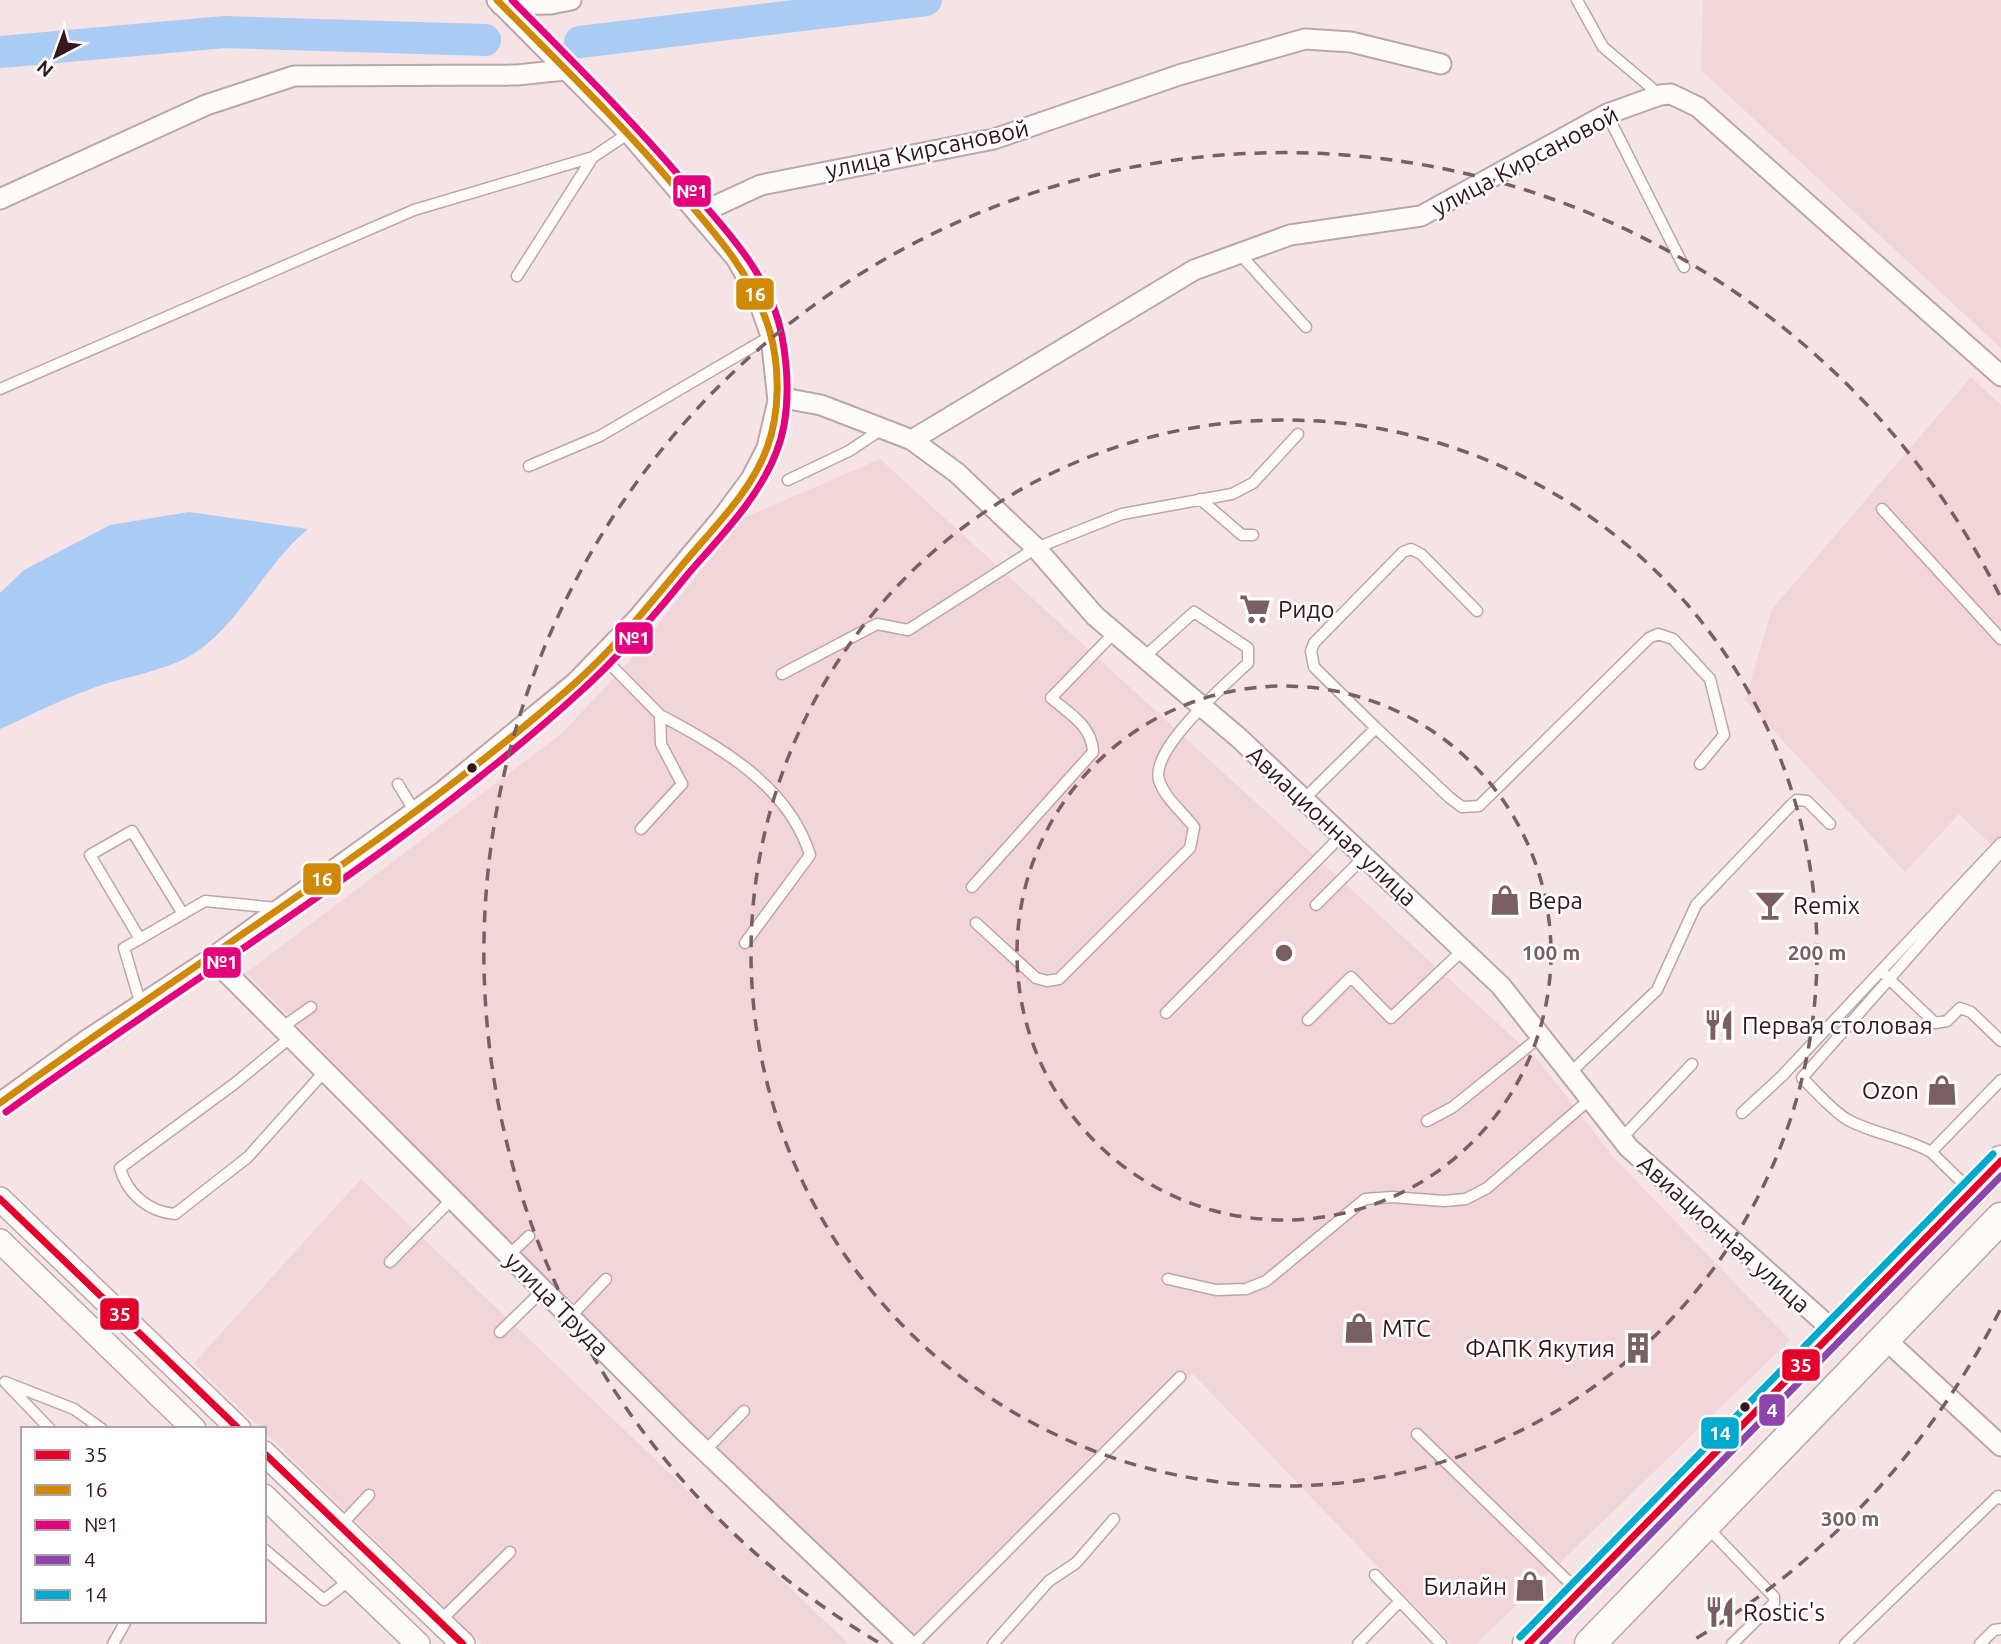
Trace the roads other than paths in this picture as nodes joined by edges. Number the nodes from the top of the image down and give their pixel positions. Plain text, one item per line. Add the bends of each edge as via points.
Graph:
1 (572, 0) edge
2 (1577, 0) edge
3 (499, 2) edge
4 (1441, 64) dead end
5 (565, 70) junction
6 (1660, 95) junction
7 (1607, 114) junction
8 (629, 133) junction
9 (593, 157) junction
10 (0, 199) edge
11 (698, 214) junction
12 (1238, 252) junction
13 (1684, 267) dead end
14 (517, 276) dead end
15 (1306, 327) dead end
16 (771, 336) junction
17 (2001, 376) edge
18 (0, 389) edge
19 (778, 397) junction
20 (882, 429) junction
21 (1298, 435) dead end
22 (912, 440) junction
23 (529, 467) dead end
24 (788, 480) dead end
25 (1200, 499) junction
26 (1882, 509) dead end
27 (1253, 536) dead end
28 (1036, 548) junction
29 (1477, 611) dead end
30 (1114, 633) junction
31 (2001, 639) edge
32 (602, 656) junction
33 (1142, 658) junction
34 (782, 674) dead end
35 (1201, 709) junction
36 (660, 715) junction
37 (1376, 727) junction
38 (1700, 764) dead end
39 (398, 783) dead end
40 (1304, 799) junction
41 (415, 812) junction
42 (1830, 824) dead end
43 (641, 829) dead end
44 (1342, 835) junction
45 (2001, 848) edge
46 (1364, 856) junction
47 (972, 887) dead end
48 (1316, 905) dead end
49 (279, 908) junction
50 (1945, 911) dead end
51 (183, 914) junction
52 (976, 923) dead end
53 (140, 939) junction
54 (744, 943) dead end
55 (1463, 950) junction
56 (212, 958) junction
57 (1885, 975) junction
58 (141, 1004) junction
59 (311, 1007) dead end
60 (1166, 1013) dead end
61 (1308, 1020) dead end
62 (285, 1033) junction
63 (1541, 1035) junction
64 (2001, 1041) edge
65 (1692, 1064) dead end
66 (324, 1072) junction
67 (1570, 1073) junction
68 (2001, 1080) edge
69 (1589, 1100) junction
70 (0, 1103) edge
71 (1742, 1113) dead end
72 (1427, 1121) dead end
73 (1621, 1139) junction
74 (1931, 1153) junction
75 (2001, 1161) edge
76 (1971, 1191) junction
77 (0, 1199) edge
78 (451, 1200) junction
79 (2001, 1218) edge
80 (529, 1236) dead end
81 (0, 1241) edge
82 (508, 1256) junction
83 (390, 1262) dead end
84 (606, 1279) dead end
85 (1168, 1279) dead end
86 (544, 1290) junction
87 (570, 1317) junction
88 (1833, 1331) junction
89 (500, 1332) dead end
90 (1884, 1338) junction
91 (1180, 1377) dead end
92 (2, 1381) edge
93 (744, 1411) dead end
94 (48, 1427) edge
95 (99, 1427) edge
96 (192, 1427) edge
97 (237, 1427) edge
98 (1417, 1433) dead end
99 (2001, 1447) edge
100 (705, 1451) junction
101 (266, 1455) edge
102 (369, 1495) dead end
103 (266, 1498) edge
104 (2001, 1499) edge
105 (1114, 1520) dead end
106 (1704, 1525) junction
107 (340, 1526) junction
108 (266, 1551) edge
109 (510, 1552) dead end
110 (1375, 1576) dead end
111 (351, 1579) junction
112 (1579, 1591) junction
113 (1400, 1601) junction
114 (440, 1621) junction
115 (125, 1623) edge
116 (2001, 1629) edge
117 (1603, 1640) edge
118 (1439, 1643) edge
119 (113, 1644) edge
120 (418, 1644) edge
121 (463, 1644) edge
122 (908, 1644) edge
123 (914, 1644) edge
124 (993, 1644) edge
125 (1357, 1644) edge
126 (1528, 1644) edge
127 (1732, 1644) edge
128 (1845, 1644) edge
129 (1980, 1644) edge

1 - 3 street
2 - 6 lane via 1603,47
3 - 5 street
4 - 11 street, улица Кирсановой via 1351,42 1305,39 1179,75 994,139 761,186
5 - 8 street
5 - 10 street via 517,75 294,76 206,105
6 - 7 street, улица Кирсановой
6 - 17 street via 1671,94 1698,107
7 - 12 street, улица Кирсановой via 1421,216 1300,233
7 - 13 lane
8 - 9 lane
8 - 11 street
9 - 14 lane
9 - 18 lane via 414,210
11 - 16 street via 736,258 756,293
12 - 15 lane
12 - 22 street, улица Кирсановой via 1194,270
16 - 19 street
16 - 23 lane via 613,429
19 - 20 street, Авиационная улица via 821,405
19 - 32 street via 767,448 751,479 677,573
20 - 22 street, Авиационная улица
20 - 24 lane via 849,451
21 - 25 lane via 1253,483 1232,494
22 - 28 street, Авиационная улица via 957,473
25 - 27 lane via 1242,535
25 - 28 lane via 1122,514
26 - 31 lane
28 - 30 street, Авиационная улица
28 - 34 lane via 908,630 877,624
29 - 37 lane via 1411,549 1314,643 1314,667
30 - 33 street, Авиационная улица
30 - 47 lane via 1051,698 1087,729 1093,752
32 - 36 lane
32 - 41 street via 516,733
33 - 35 street, Авиационная улица
33 - 35 lane via 1194,612 1248,648 1248,663
35 - 40 street, Авиационная улица
35 - 52 lane via 1158,766 1161,787 1194,827 1190,848 1068,972 1059,979 1036,978
36 - 43 lane via 661,744 682,784
36 - 54 lane via 731,754 764,784 804,836 810,855
37 - 38 lane via 1450,798 1462,807 1479,806 1658,634 1673,639 1710,679 1724,735
37 - 40 lane
39 - 41 lane
40 - 44 street, Авиационная улица
41 - 49 street
42 - 67 lane via 1807,802 1792,804 1696,905 1657,990
44 - 46 street, Авиационная улица
44 - 60 lane
45 - 57 lane
45 - 71 lane
45 - 74 lane via 1802,1078 1844,1118
46 - 48 lane
46 - 55 street, Авиационная улица
49 - 51 lane via 205,901
49 - 56 street
50 - 57 lane
51 - 53 lane
51 - 53 lane via 132,831 90,855
53 - 58 lane via 124,948
55 - 61 lane via 1391,1018 1351,977
55 - 63 street, Авиационная улица via 1501,986
56 - 58 street
56 - 62 street, улица Труда
57 - 64 lane via 1936,1023 1947,1021 1960,1008 1971,1012
58 - 70 street
59 - 62 lane
62 - 66 street, улица Труда
62 - 66 lane via 234,1084 120,1168 125,1185 158,1212 175,1214 248,1157
63 - 67 street, Авиационная улица
63 - 72 lane via 1453,1107
65 - 73 lane
66 - 78 street, улица Труда
67 - 69 street, Авиационная улица
68 - 74 lane
69 - 73 street, Авиационная улица
69 - 85 lane via 1488,1188 1466,1199 1366,1199 1266,1281 1246,1289 1216,1290
73 - 88 street, Авиационная улица
74 - 76 lane
75 - 76 main road
76 - 88 main road
77 - 97 street
78 - 82 street, улица Труда
78 - 83 lane
79 - 90 main road
80 - 82 lane
81 - 96 street
82 - 86 street, улица Труда
84 - 87 lane
86 - 87 street, улица Труда
86 - 89 lane
87 - 100 street, улица Труда
88 - 112 main road
90 - 99 street
90 - 106 main road
91 - 123 lane
92 - 94 lane
92 - 95 lane via 74,1409
93 - 100 lane
98 - 112 lane
100 - 122 street, улица Труда
101 - 107 street
102 - 107 lane
103 - 111 street
104 - 128 lane via 1998,1496
105 - 124 lane via 1076,1563 1049,1581
106 - 117 main road
106 - 127 lane via 1774,1597 1774,1603
107 - 114 street
108 - 111 lane via 324,1600
109 - 114 lane
110 - 113 lane
111 - 120 street
112 - 126 main road
113 - 118 lane
113 - 125 lane
114 - 121 street
115 - 119 lane
116 - 129 lane

